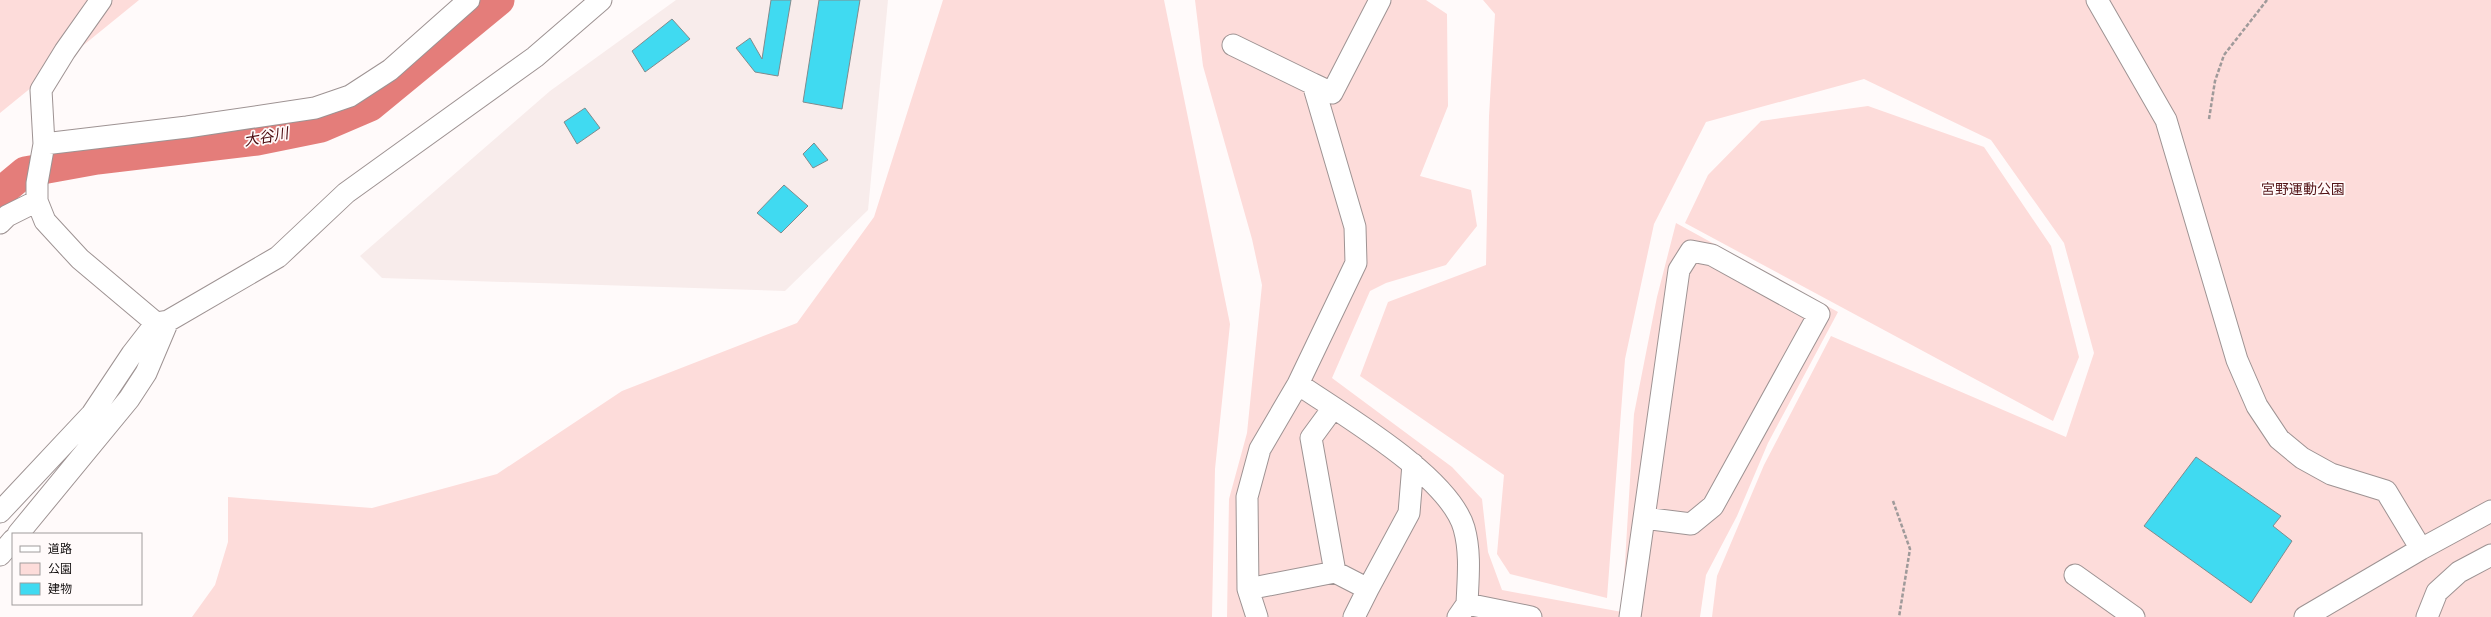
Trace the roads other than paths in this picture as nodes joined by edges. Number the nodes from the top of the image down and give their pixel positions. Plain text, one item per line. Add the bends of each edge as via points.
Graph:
1 (102, 0) edge
2 (469, 0) edge
3 (601, 0) edge
4 (1380, 0) edge
5 (2097, 0) edge
6 (1233, 45) dead end
7 (1313, 84) junction
8 (44, 144) junction
9 (37, 201) junction
10 (0, 223) edge
11 (162, 322) junction
12 (1298, 384) junction
13 (1333, 408) junction
14 (1413, 464) junction
15 (2491, 511) edge
16 (0, 512) edge
17 (1644, 518) junction
18 (19, 533) edge
19 (12, 541) edge
20 (2421, 549) junction
21 (0, 555) edge
22 (2491, 555) edge
23 (1335, 572) junction
24 (2075, 575) dead end
25 (1248, 589) junction
26 (1368, 589) junction
27 (1462, 611) edge
28 (1361, 615) edge
29 (1257, 617) edge
30 (1531, 617) edge
31 (1630, 617) edge
32 (2134, 617) edge
33 (2305, 617) edge
34 (2427, 617) edge

1 - 8 street via 65,51 41,90
2 - 8 street via 390,70 350,96 322,105 187,127
3 - 11 street via 535,57 346,193 278,257
4 - 7 street via 1332,93
5 - 20 street via 2166,120 2237,360 2257,406 2279,439 2302,458 2331,474 2386,491
6 - 7 street
7 - 12 street via 1355,227 1356,263
8 - 9 street via 37,183
9 - 10 street via 7,216
9 - 11 street via 45,221 80,259
11 - 16 street via 132,354 92,414
11 - 18 street via 146,373 129,399
12 - 13 street
12 - 25 street via 1260,449 1246,497
13 - 14 street
13 - 23 street via 1311,438
14 - 26 street via 1409,513
14 - 27 street via 1443,491 1464,527 1469,554
15 - 20 street
17 - 17 street via 1679,270 1691,251 1712,255 1819,314 1713,506 1692,524
17 - 31 street
19 - 21 street
20 - 33 street
22 - 34 street via 2459,572 2437,592
23 - 25 street
23 - 26 street
24 - 32 street
25 - 29 street
26 - 28 street
27 - 30 street

